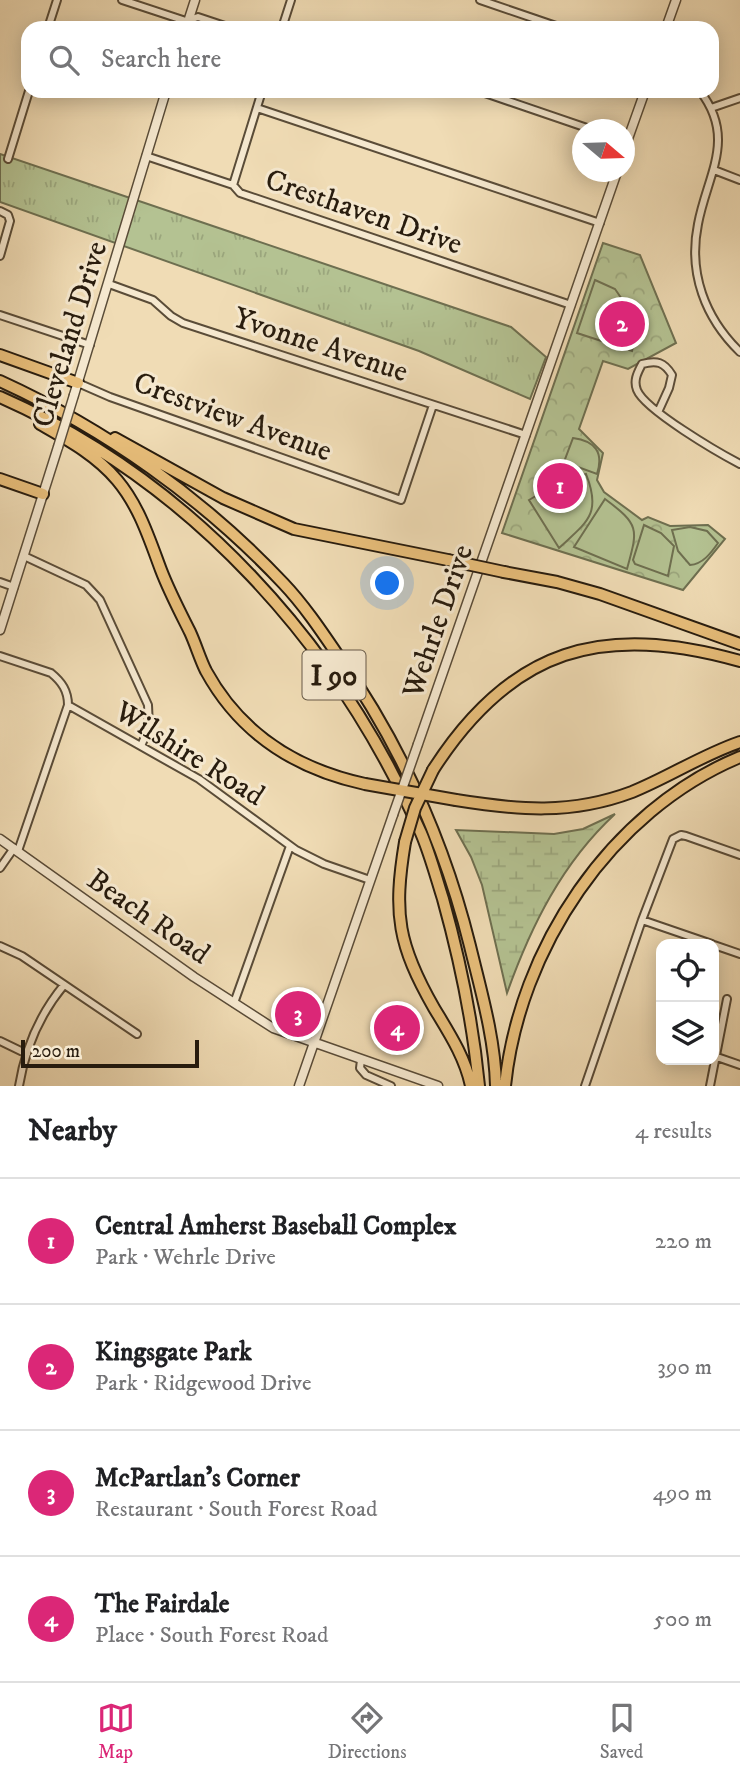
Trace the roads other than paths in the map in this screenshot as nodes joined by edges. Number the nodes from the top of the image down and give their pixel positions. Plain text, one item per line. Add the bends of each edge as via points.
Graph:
1 (57, 0) edge
2 (122, 0) edge
3 (195, 0) edge
4 (291, 0) edge
5 (480, 0) edge
6 (676, 0) edge
7 (50, 21) edge
8 (179, 21) edge
9 (188, 21) edge
10 (192, 21) edge
11 (210, 21) edge
12 (284, 21) edge
13 (542, 21) edge
14 (668, 21) edge
15 (27, 98) edge
16 (164, 98) edge
17 (260, 98) edge
18 (499, 98) edge
19 (642, 98) edge
20 (705, 98) edge
21 (740, 98) edge
22 (257, 108) junction
23 (711, 108) junction
24 (635, 119) edge
25 (572, 123) edge
26 (146, 156) junction
27 (8, 159) dead end
28 (714, 170) junction
29 (740, 180) edge
30 (614, 182) edge
31 (233, 185) junction
32 (0, 211) edge
33 (600, 223) junction
34 (0, 256) edge
35 (109, 284) junction
36 (571, 305) junction
37 (0, 315) edge
38 (90, 345) junction
39 (740, 352) edge
40 (0, 355) edge
41 (0, 381) edge
42 (78, 383) junction
43 (0, 397) edge
44 (0, 404) edge
45 (433, 405) junction
46 (659, 411) junction
47 (74, 419) junction
48 (526, 435) junction
49 (740, 464) edge
50 (0, 479) edge
51 (43, 494) junction
52 (24, 556) junction
53 (0, 582) edge
54 (14, 587) junction
55 (0, 630) edge
56 (740, 643) edge
57 (0, 656) edge
58 (740, 661) edge
59 (68, 705) junction
60 (740, 742) edge
61 (141, 746) junction
62 (740, 757) edge
63 (0, 839) edge
64 (290, 846) junction
65 (16, 850) junction
66 (740, 855) edge
67 (0, 868) edge
68 (370, 880) junction
69 (642, 920) junction
70 (698, 939) edge
71 (0, 946) edge
72 (719, 946) edge
73 (740, 954) edge
74 (64, 985) junction
75 (727, 999) dead end
76 (234, 1003) junction
77 (137, 1034) dead end
78 (0, 1041) edge
79 (313, 1043) junction
80 (719, 1045) edge
81 (27, 1054) junction
82 (719, 1058) edge
83 (362, 1060) junction
84 (715, 1065) edge
85 (740, 1065) edge
86 (19, 1086) edge
87 (299, 1086) edge
88 (391, 1086) edge
89 (438, 1086) edge
90 (471, 1086) edge
91 (479, 1086) edge
92 (496, 1086) edge
93 (505, 1086) edge
94 (585, 1086) edge
95 (710, 1086) edge

1 - 7 street
2 - 8 street
3 - 9 street
4 - 12 street
5 - 13 street
6 - 14 street
10 - 11 street via 198,17
15 - 27 street
16 - 26 street, Cleveland Drive
17 - 22 street
18 - 25 street
19 - 24 street
20 - 23 street
21 - 23 street
22 - 31 street
22 - 33 street
23 - 28 street via 719,141
26 - 31 street, Cresthaven Drive
26 - 35 street, Cleveland Drive
28 - 29 street
28 - 39 street via 697,226 696,264 709,312
30 - 33 street, Wehrle Drive
31 - 36 street, Cresthaven Drive via 240,193
32 - 34 street via 10,221
33 - 36 street, Wehrle Drive
35 - 38 street, Cleveland Drive
35 - 45 street, Yvonne Avenue via 153,300 184,323
36 - 48 street, Wehrle Drive
37 - 38 street
38 - 42 street, Cleveland Drive
40 - 42 highway
41 - 47 highway, I 90
42 - 45 street, Crestview Avenue via 401,500
42 - 51 street, Cleveland Drive, bridge
43 - 91 highway, I 90 via 80,437 166,495 237,562 334,675 389,766 422,835 459,960
44 - 60 highway, bridge via 76,444 117,481 149,535 206,671 246,724 279,751 312,769 365,784 503,808 544,810 598,803 634,791
45 - 48 street, Yvonne Avenue
46 - 46 street via 637,389 636,376 642,364 654,360 671,375
46 - 49 street
47 - 56 highway, bridge via 223,498 294,529 557,582
47 - 92 highway, I 90 via 181,490 237,536 285,585 356,681 393,743 455,888 488,1023
48 - 68 street, Wehrle Drive, bridge
50 - 51 highway
51 - 52 street, Cleveland Drive
52 - 54 street, Cleveland Drive
52 - 61 street via 86,585 100,600 148,705 149,727
53 - 54 street
54 - 55 street, Cleveland Drive
57 - 59 street, Wilshire Road via 51,673 67,693
58 - 90 highway, bridge via 654,643 569,653 496,692 453,739 433,770 405,842 397,909 418,979 458,1047
59 - 61 street, Wilshire Road
59 - 65 street
61 - 64 street, Wilshire Road via 199,779
62 - 93 highway via 657,806 578,892 527,989
63 - 65 street, Beach Road
64 - 68 street, Wilshire Road
64 - 76 street
65 - 67 street
65 - 76 street, Beach Road
66 - 69 street via 681,835 673,839
68 - 79 street, Wehrle Drive
69 - 70 street
69 - 94 street
71 - 74 street
72 - 73 street
74 - 77 street
74 - 81 street via 37,1026
75 - 80 street
76 - 79 street, Beach Road via 273,1028
78 - 81 street
79 - 83 street, Beach Road
79 - 87 street, Wehrle Drive
81 - 86 street
82 - 85 street
83 - 88 street via 360,1068 366,1075
83 - 89 street, Beach Road
84 - 95 street

